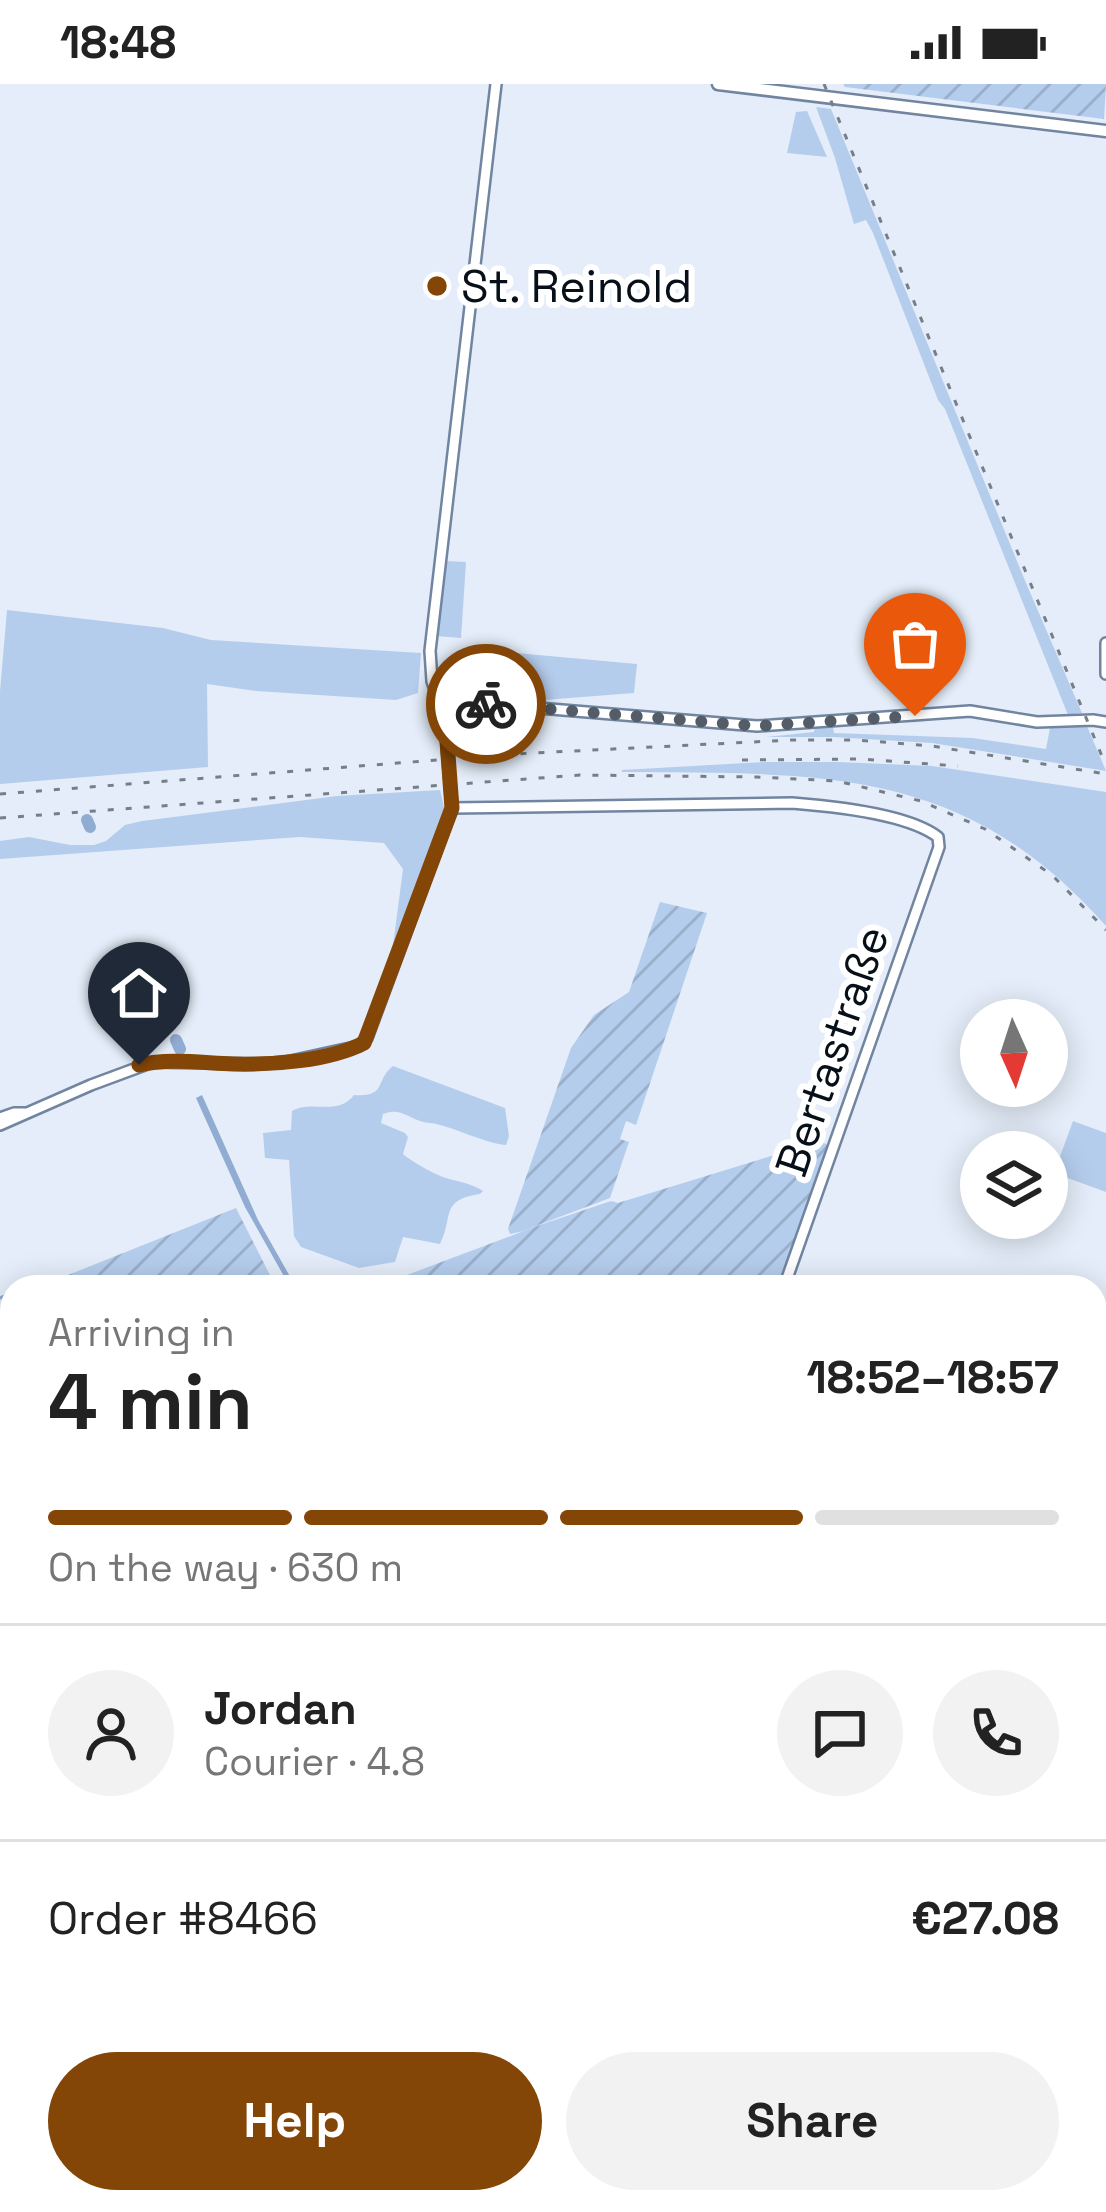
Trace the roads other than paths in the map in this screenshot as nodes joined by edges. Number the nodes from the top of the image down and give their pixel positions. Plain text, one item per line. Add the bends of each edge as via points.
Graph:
1 (496, 84) edge
2 (718, 84) edge
3 (1106, 131) edge
4 (1106, 644) edge
5 (1106, 674) edge
6 (441, 704) junction
7 (1101, 719) edge
8 (452, 808) junction
9 (0, 1122) edge
10 (788, 1275) edge

1 - 6 street via 431,643
2 - 3 main road
4 - 5 street
6 - 7 street via 470,699 757,726 970,712 1037,722
6 - 8 street
8 - 9 street via 364,1043 286,1062 153,1062
8 - 10 street, Bertastraße via 792,802 895,820 938,837

